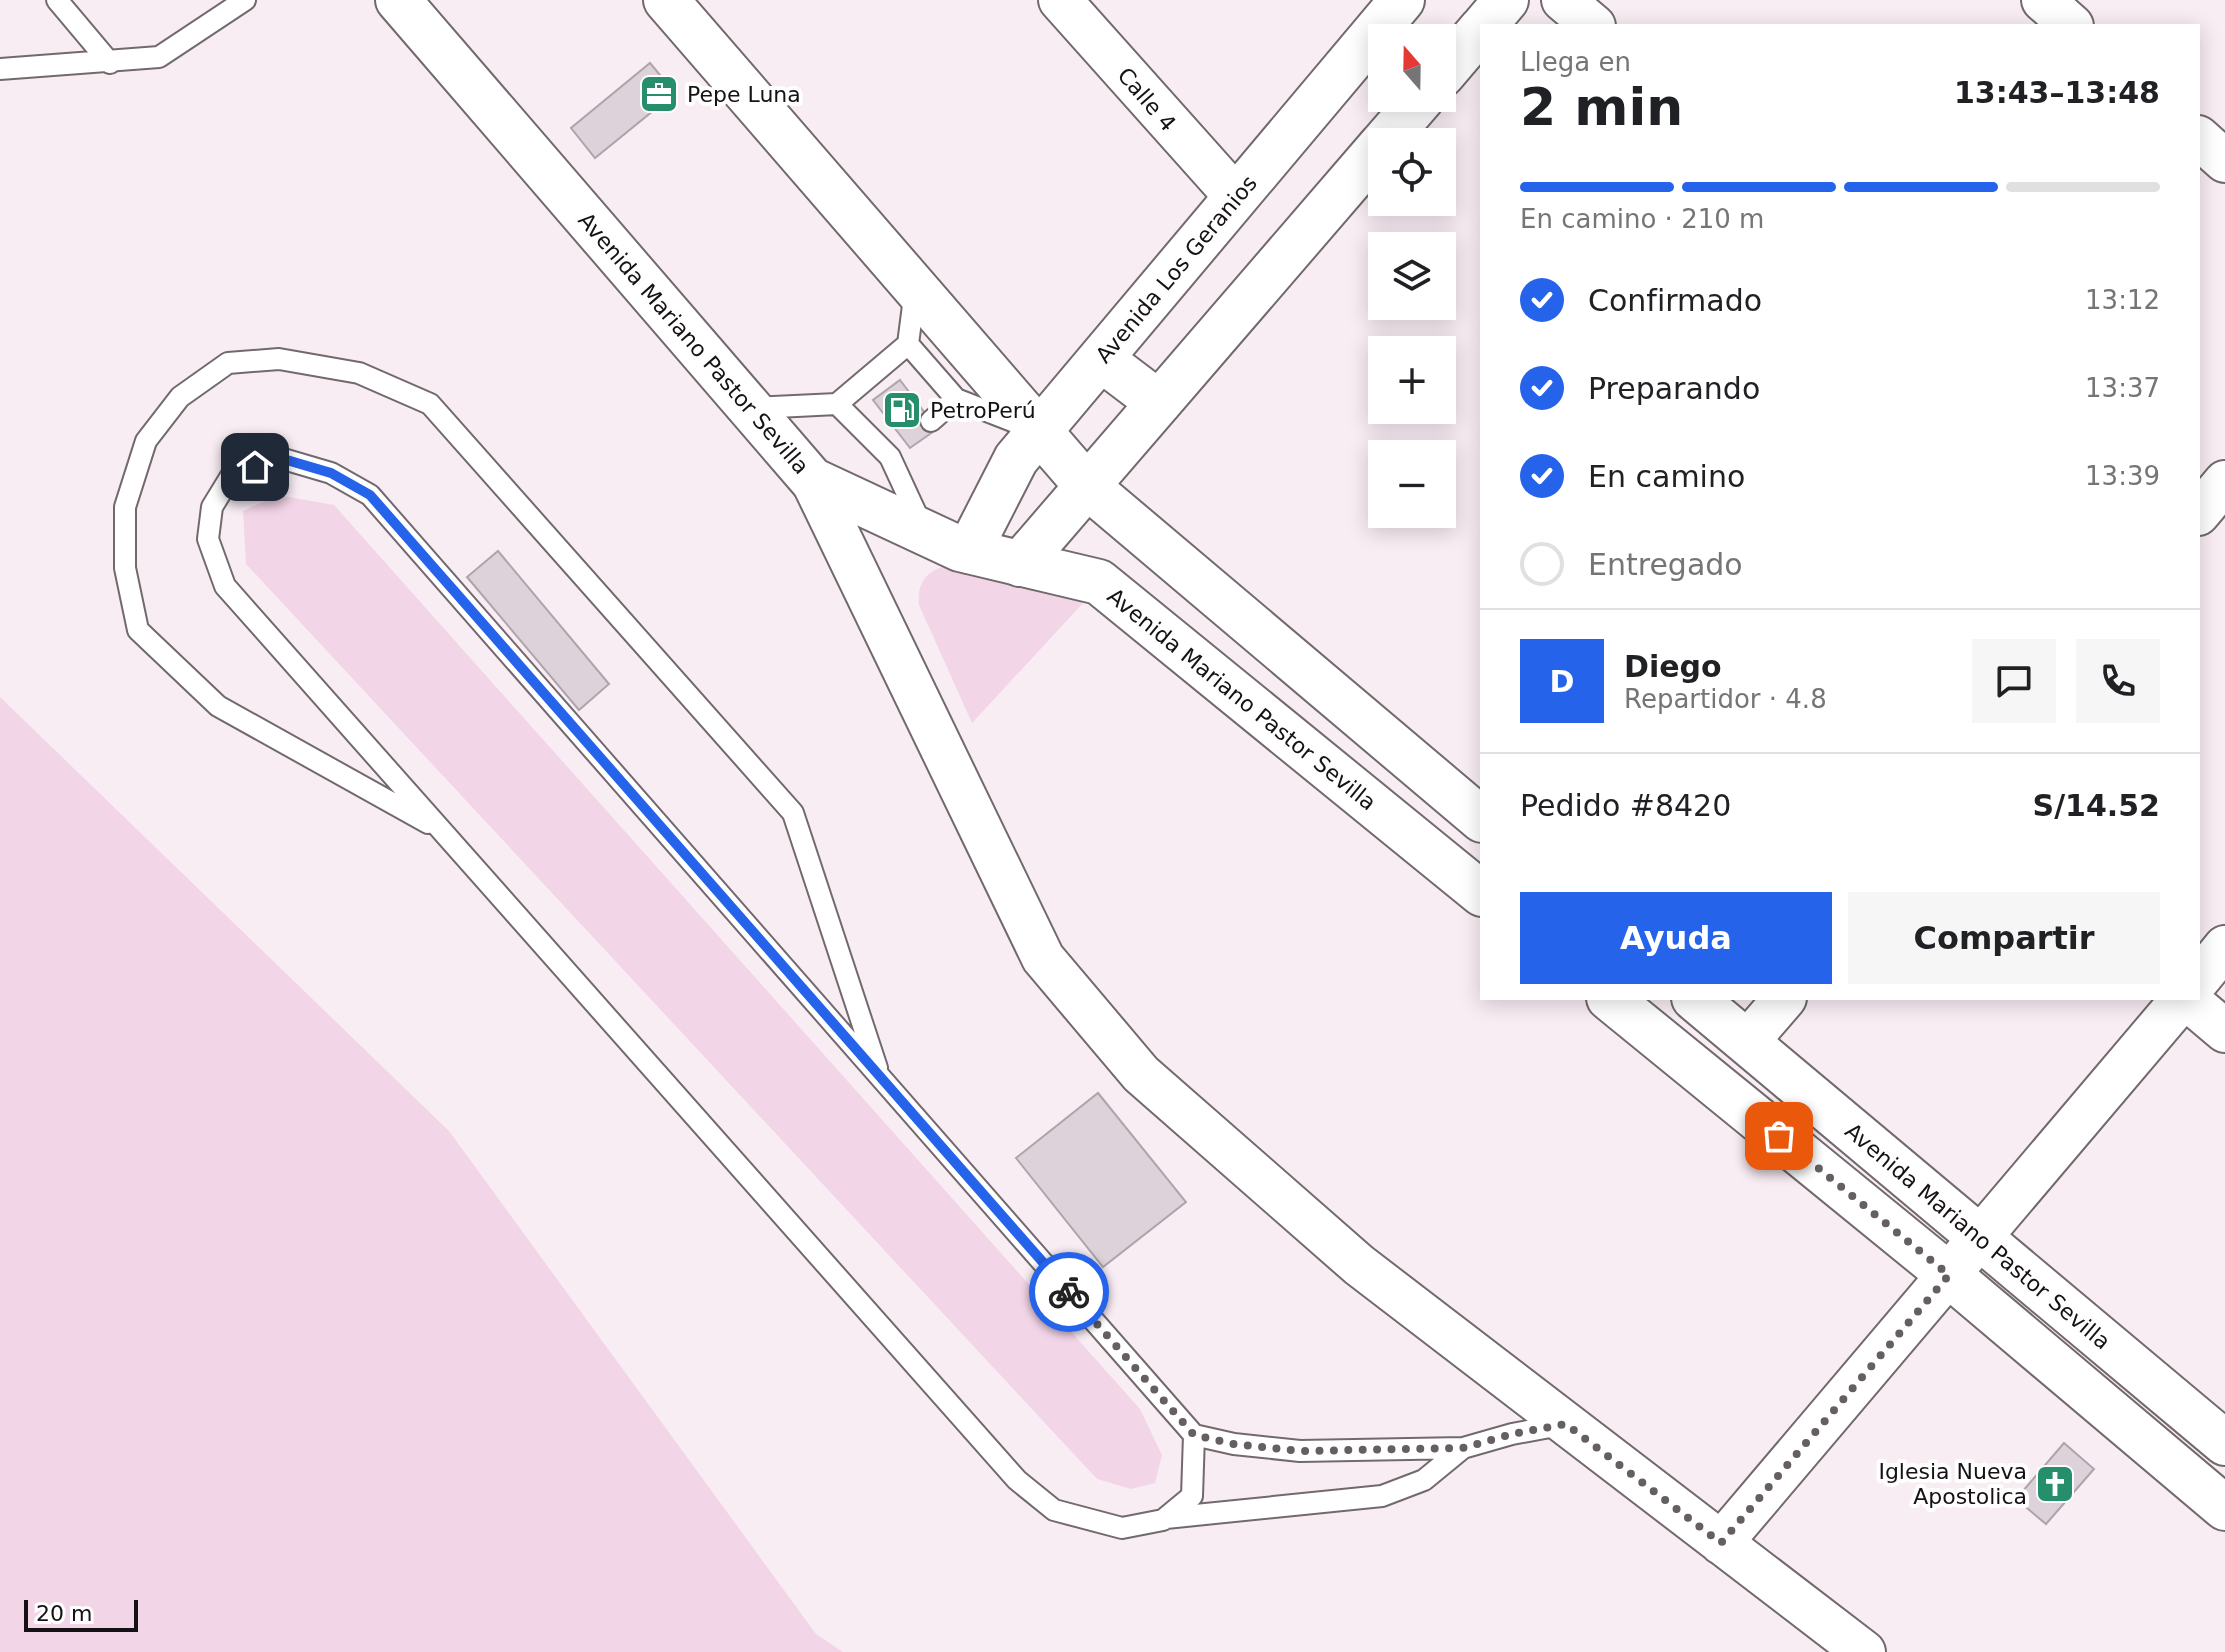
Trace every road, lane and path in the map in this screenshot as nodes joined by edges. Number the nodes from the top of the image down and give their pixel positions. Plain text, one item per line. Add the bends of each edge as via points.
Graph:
1 (57, 0) edge
2 (245, 0) edge
3 (398, 0) edge
4 (666, 0) edge
5 (1060, 0) edge
6 (1402, 0) edge
7 (1506, 0) edge
8 (1563, 0) edge
9 (2043, 0) edge
10 (1486, 24) edge
11 (1592, 24) edge
12 (2070, 24) edge
13 (1480, 31) edge
14 (1456, 59) edge
15 (110, 63) junction
16 (0, 69) edge
17 (1410, 112) edge
18 (1396, 128) edge
19 (2200, 139) edge
20 (1368, 160) edge
21 (2225, 161) edge
22 (1236, 197) junction
23 (915, 288) junction
24 (908, 344) junction
25 (1101, 359) junction
26 (956, 399) junction
27 (1159, 403) junction
28 (837, 404) junction
29 (750, 408) junction
30 (931, 421) dead end
31 (1039, 431) junction
32 (905, 442) dead end
33 (890, 457) junction
34 (812, 480) junction
35 (2225, 482) edge
36 (1087, 486) junction
37 (2200, 512) edge
38 (926, 534) junction
39 (969, 551) junction
40 (1020, 564) junction
41 (1480, 818) edge
42 (443, 832) junction
43 (1480, 892) edge
44 (2225, 947) edge
45 (2200, 978) edge
46 (1611, 1000) edge
47 (1696, 1000) edge
48 (1783, 1000) edge
49 (2183, 1000) edge
50 (2187, 1000) edge
51 (2225, 1031) edge
52 (1747, 1042) junction
53 (879, 1075) junction
54 (1979, 1238) junction
55 (1949, 1275) junction
56 (1566, 1424) junction
57 (1194, 1435) junction
58 (2225, 1443) edge
59 (1463, 1448) junction
60 (2225, 1508) edge
61 (1166, 1518) junction
62 (1721, 1543) junction
63 (1864, 1652) edge

1 - 15 lane
2 - 15 lane via 159,57
3 - 29 main road, Avenida Mariano Pastor Sevilla
4 - 23 main road
5 - 22 street, Calle 4
6 - 22 main road, Avenida Los Geranios
7 - 10 main road
8 - 11 street
9 - 12 street
13 - 14 main road
15 - 16 lane
17 - 18 main road
19 - 21 street
20 - 27 main road
22 - 25 main road, Avenida Los Geranios
23 - 24 lane
23 - 31 main road
24 - 26 lane
24 - 28 lane
25 - 27 main road
25 - 31 main road, Avenida Los Geranios
26 - 30 lane
26 - 31 lane
27 - 36 main road
28 - 29 lane
28 - 33 lane
29 - 34 main road, Avenida Mariano Pastor Sevilla
31 - 36 main road
31 - 39 main road, Avenida Los Geranios via 1016,459
32 - 33 lane
33 - 38 lane
34 - 38 main road, Avenida Mariano Pastor Sevilla
34 - 56 street via 1043,958 1141,1074 1359,1265
35 - 37 street
36 - 40 main road
36 - 41 main road
38 - 39 main road, Avenida Mariano Pastor Sevilla
39 - 40 main road, Avenida Mariano Pastor Sevilla
40 - 43 main road, Avenida Mariano Pastor Sevilla via 1099,582
42 - 53 lane via 225,586 208,539 212,507 231,476 280,458 331,473 370,495
42 - 53 lane via 218,706 138,630 125,568 125,507 146,441 180,397 228,363 279,359 359,373 430,404 793,813
42 - 61 lane via 1017,1480 1054,1510 1122,1528
44 - 45 street
46 - 55 main road
47 - 52 main road, Avenida Mariano Pastor Sevilla
48 - 52 street
49 - 54 street
50 - 51 street
52 - 54 main road, Avenida Mariano Pastor Sevilla
53 - 57 lane
54 - 55 street
54 - 58 main road, Avenida Mariano Pastor Sevilla
55 - 60 main road
55 - 62 street
56 - 59 lane
56 - 62 street
57 - 59 lane via 1300,1451
57 - 61 lane via 1192,1496
59 - 61 lane via 1424,1480 1382,1496
62 - 63 street

